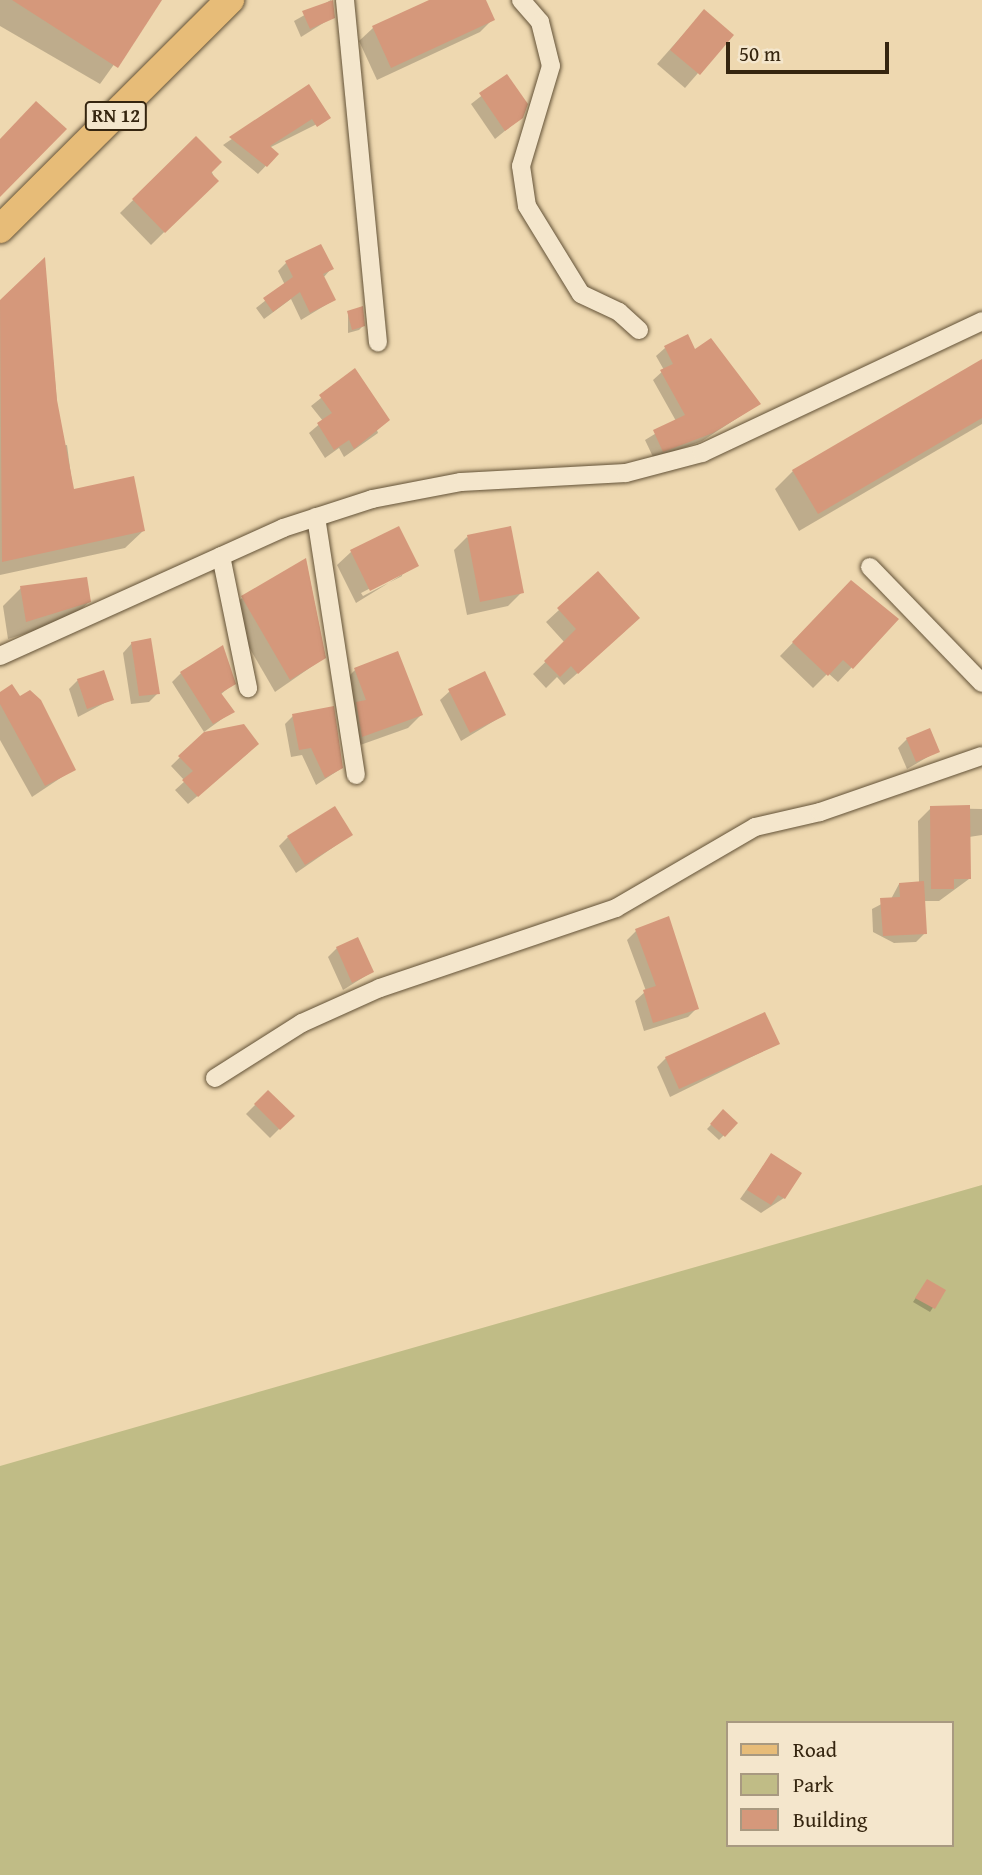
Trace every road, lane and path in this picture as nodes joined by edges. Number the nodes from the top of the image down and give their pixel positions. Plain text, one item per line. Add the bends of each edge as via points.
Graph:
1 (230, 0) edge
2 (345, 0) edge
3 (521, 0) edge
4 (0, 229) edge
5 (982, 321) edge
6 (639, 330) dead end
7 (378, 342) dead end
8 (316, 517) junction
9 (221, 556) junction
10 (870, 567) dead end
11 (0, 656) edge
12 (982, 683) edge
13 (248, 688) dead end
14 (982, 756) edge
15 (356, 775) dead end
16 (215, 1078) dead end

1 - 4 main road, RN 12
2 - 7 street
3 - 6 street via 540,22 551,66 521,166 527,206 581,294 619,312
5 - 8 street via 702,453 626,474 412,489
8 - 9 street
8 - 15 street
9 - 11 street
9 - 13 street
10 - 12 street
14 - 16 street via 820,812 755,827 617,908 380,988 302,1023

